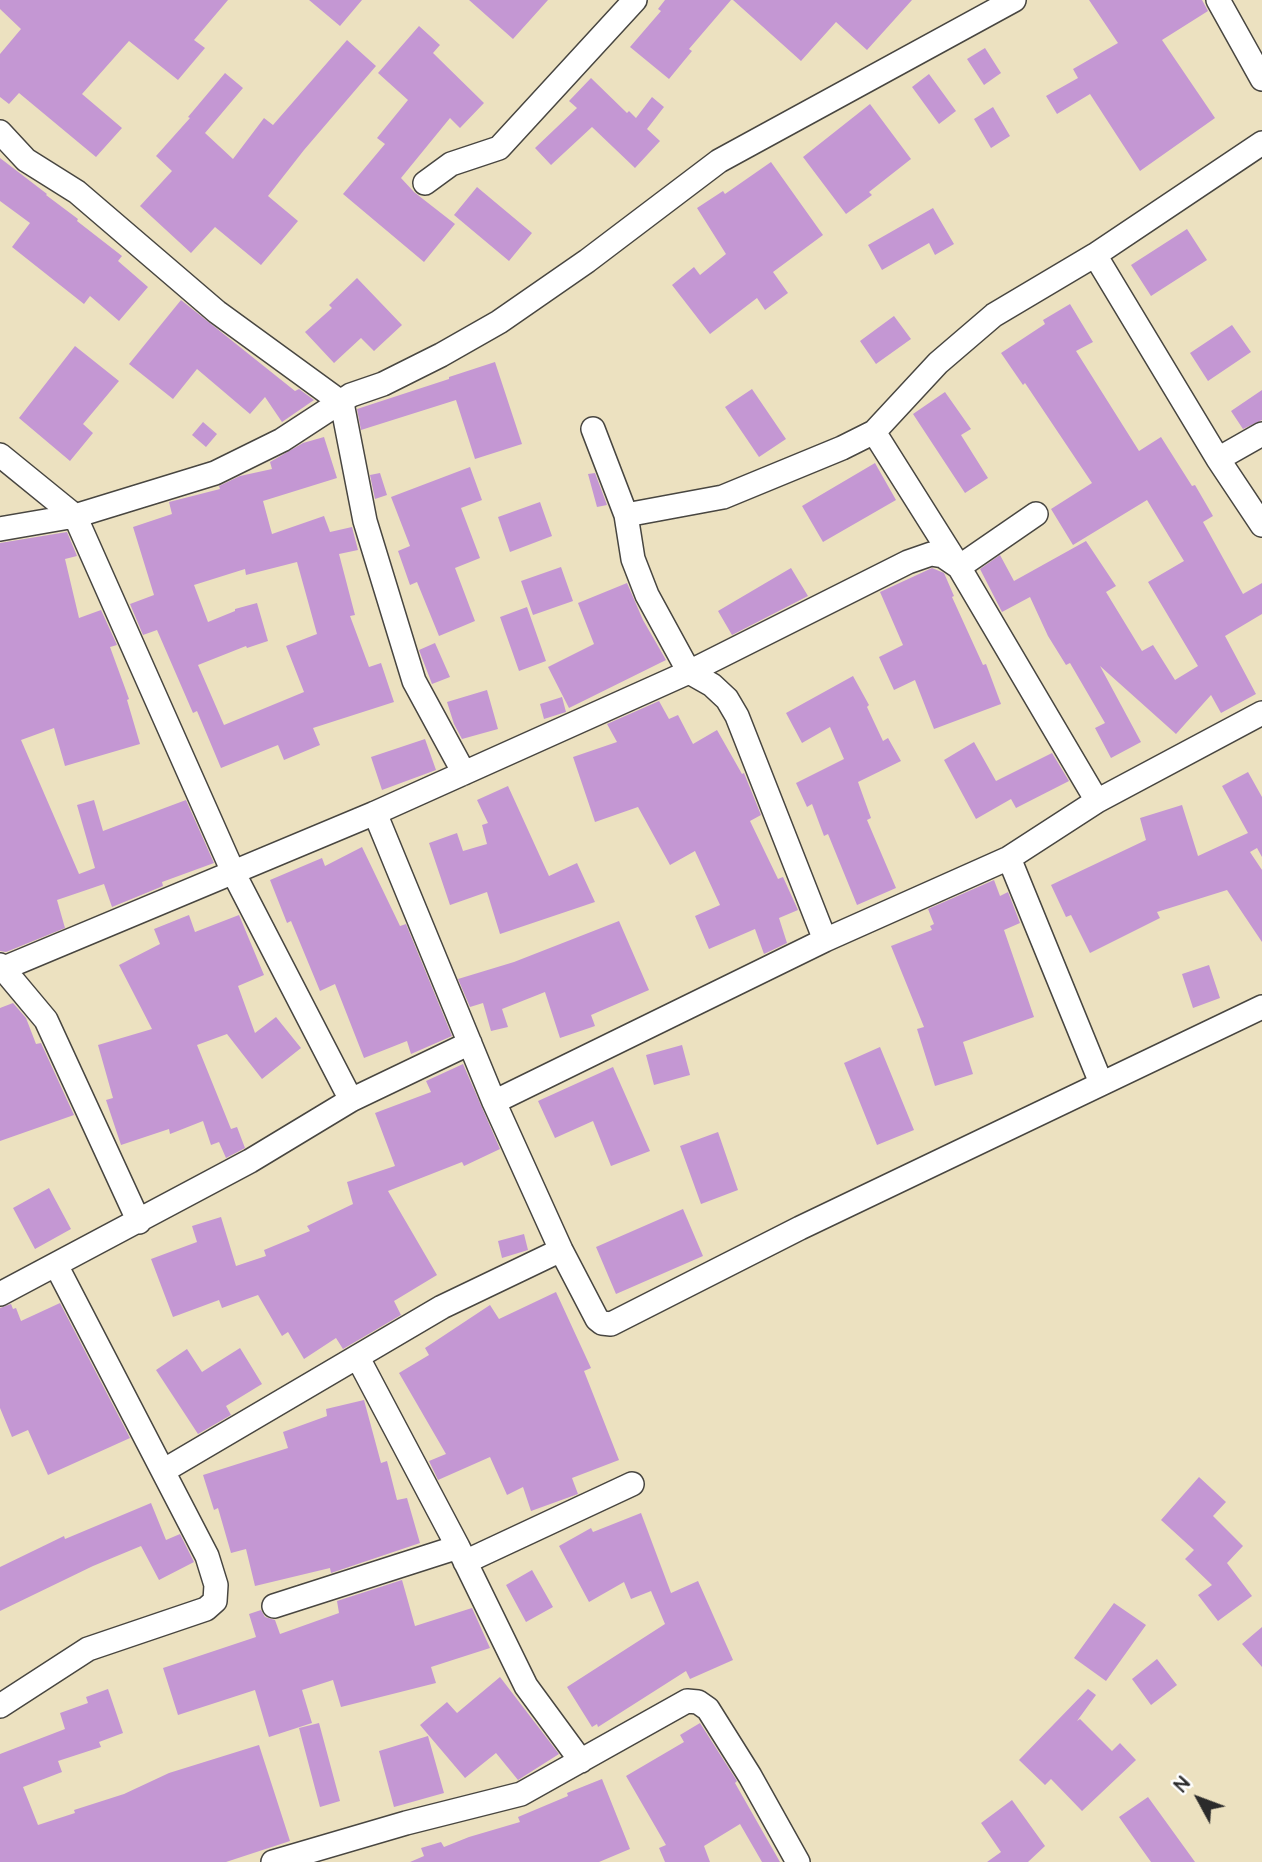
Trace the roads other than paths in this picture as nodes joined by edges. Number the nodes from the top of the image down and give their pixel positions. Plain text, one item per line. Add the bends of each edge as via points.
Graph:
1 (635, 0) edge
2 (1218, 0) edge
3 (997, 4) edge
4 (1262, 79) edge
5 (0, 132) edge
6 (1262, 143) edge
7 (425, 183) dead end
8 (1095, 254) junction
9 (342, 403) junction
10 (593, 429) dead end
11 (874, 432) junction
12 (1262, 434) edge
13 (0, 455) edge
14 (1218, 459) junction
15 (1036, 514) dead end
16 (626, 515) junction
17 (75, 516) junction
18 (1262, 524) edge
19 (0, 529) edge
20 (959, 567) junction
21 (690, 672) junction
22 (1262, 713) edge
23 (464, 773) junction
24 (1097, 801) junction
25 (375, 813) junction
26 (1009, 858) junction
27 (234, 874) junction
28 (825, 940) junction
29 (4, 976) edge
30 (1262, 1007) edge
31 (470, 1043) junction
32 (1101, 1083) junction
33 (351, 1100) junction
34 (494, 1102) junction
35 (139, 1222) junction
36 (561, 1251) junction
37 (56, 1265) junction
38 (0, 1294) edge
39 (358, 1358) junction
40 (163, 1471) junction
41 (632, 1484) dead end
42 (461, 1555) junction
43 (274, 1606) dead end
44 (0, 1706) edge
45 (581, 1761) junction
46 (273, 1862) edge
47 (798, 1862) edge

1 - 7 street via 499,148 451,164
2 - 4 street
3 - 9 street via 719,161 499,322
5 - 9 street via 26,160 76,192 218,312
6 - 8 street
8 - 11 street via 994,315 938,363
8 - 14 street
9 - 17 street via 215,473
9 - 23 street via 365,521 414,681
10 - 16 street
11 - 16 street via 723,497
11 - 20 street
12 - 14 street
13 - 17 street
14 - 18 street
15 - 20 street
16 - 21 street via 633,559 647,595
17 - 19 street
17 - 27 street
20 - 21 street via 931,554 908,562
20 - 24 street
21 - 23 street
21 - 28 street via 727,699 737,716
22 - 24 street
23 - 25 street
24 - 26 street
25 - 27 street
25 - 31 street
26 - 28 street
26 - 32 street
27 - 29 street
27 - 33 street
28 - 34 street
29 - 35 street via 46,1020
30 - 32 street
31 - 33 street
31 - 34 street
32 - 36 street via 611,1324 597,1319
33 - 35 street
34 - 36 street
35 - 37 street
36 - 39 street via 442,1307
37 - 38 street
37 - 40 street
39 - 40 street
39 - 42 street
40 - 44 street via 207,1556 216,1585 215,1601 206,1609 88,1649
41 - 42 street
42 - 43 street
42 - 45 street via 526,1686
45 - 46 street via 521,1794
45 - 47 street via 674,1707 698,1702 727,1736

